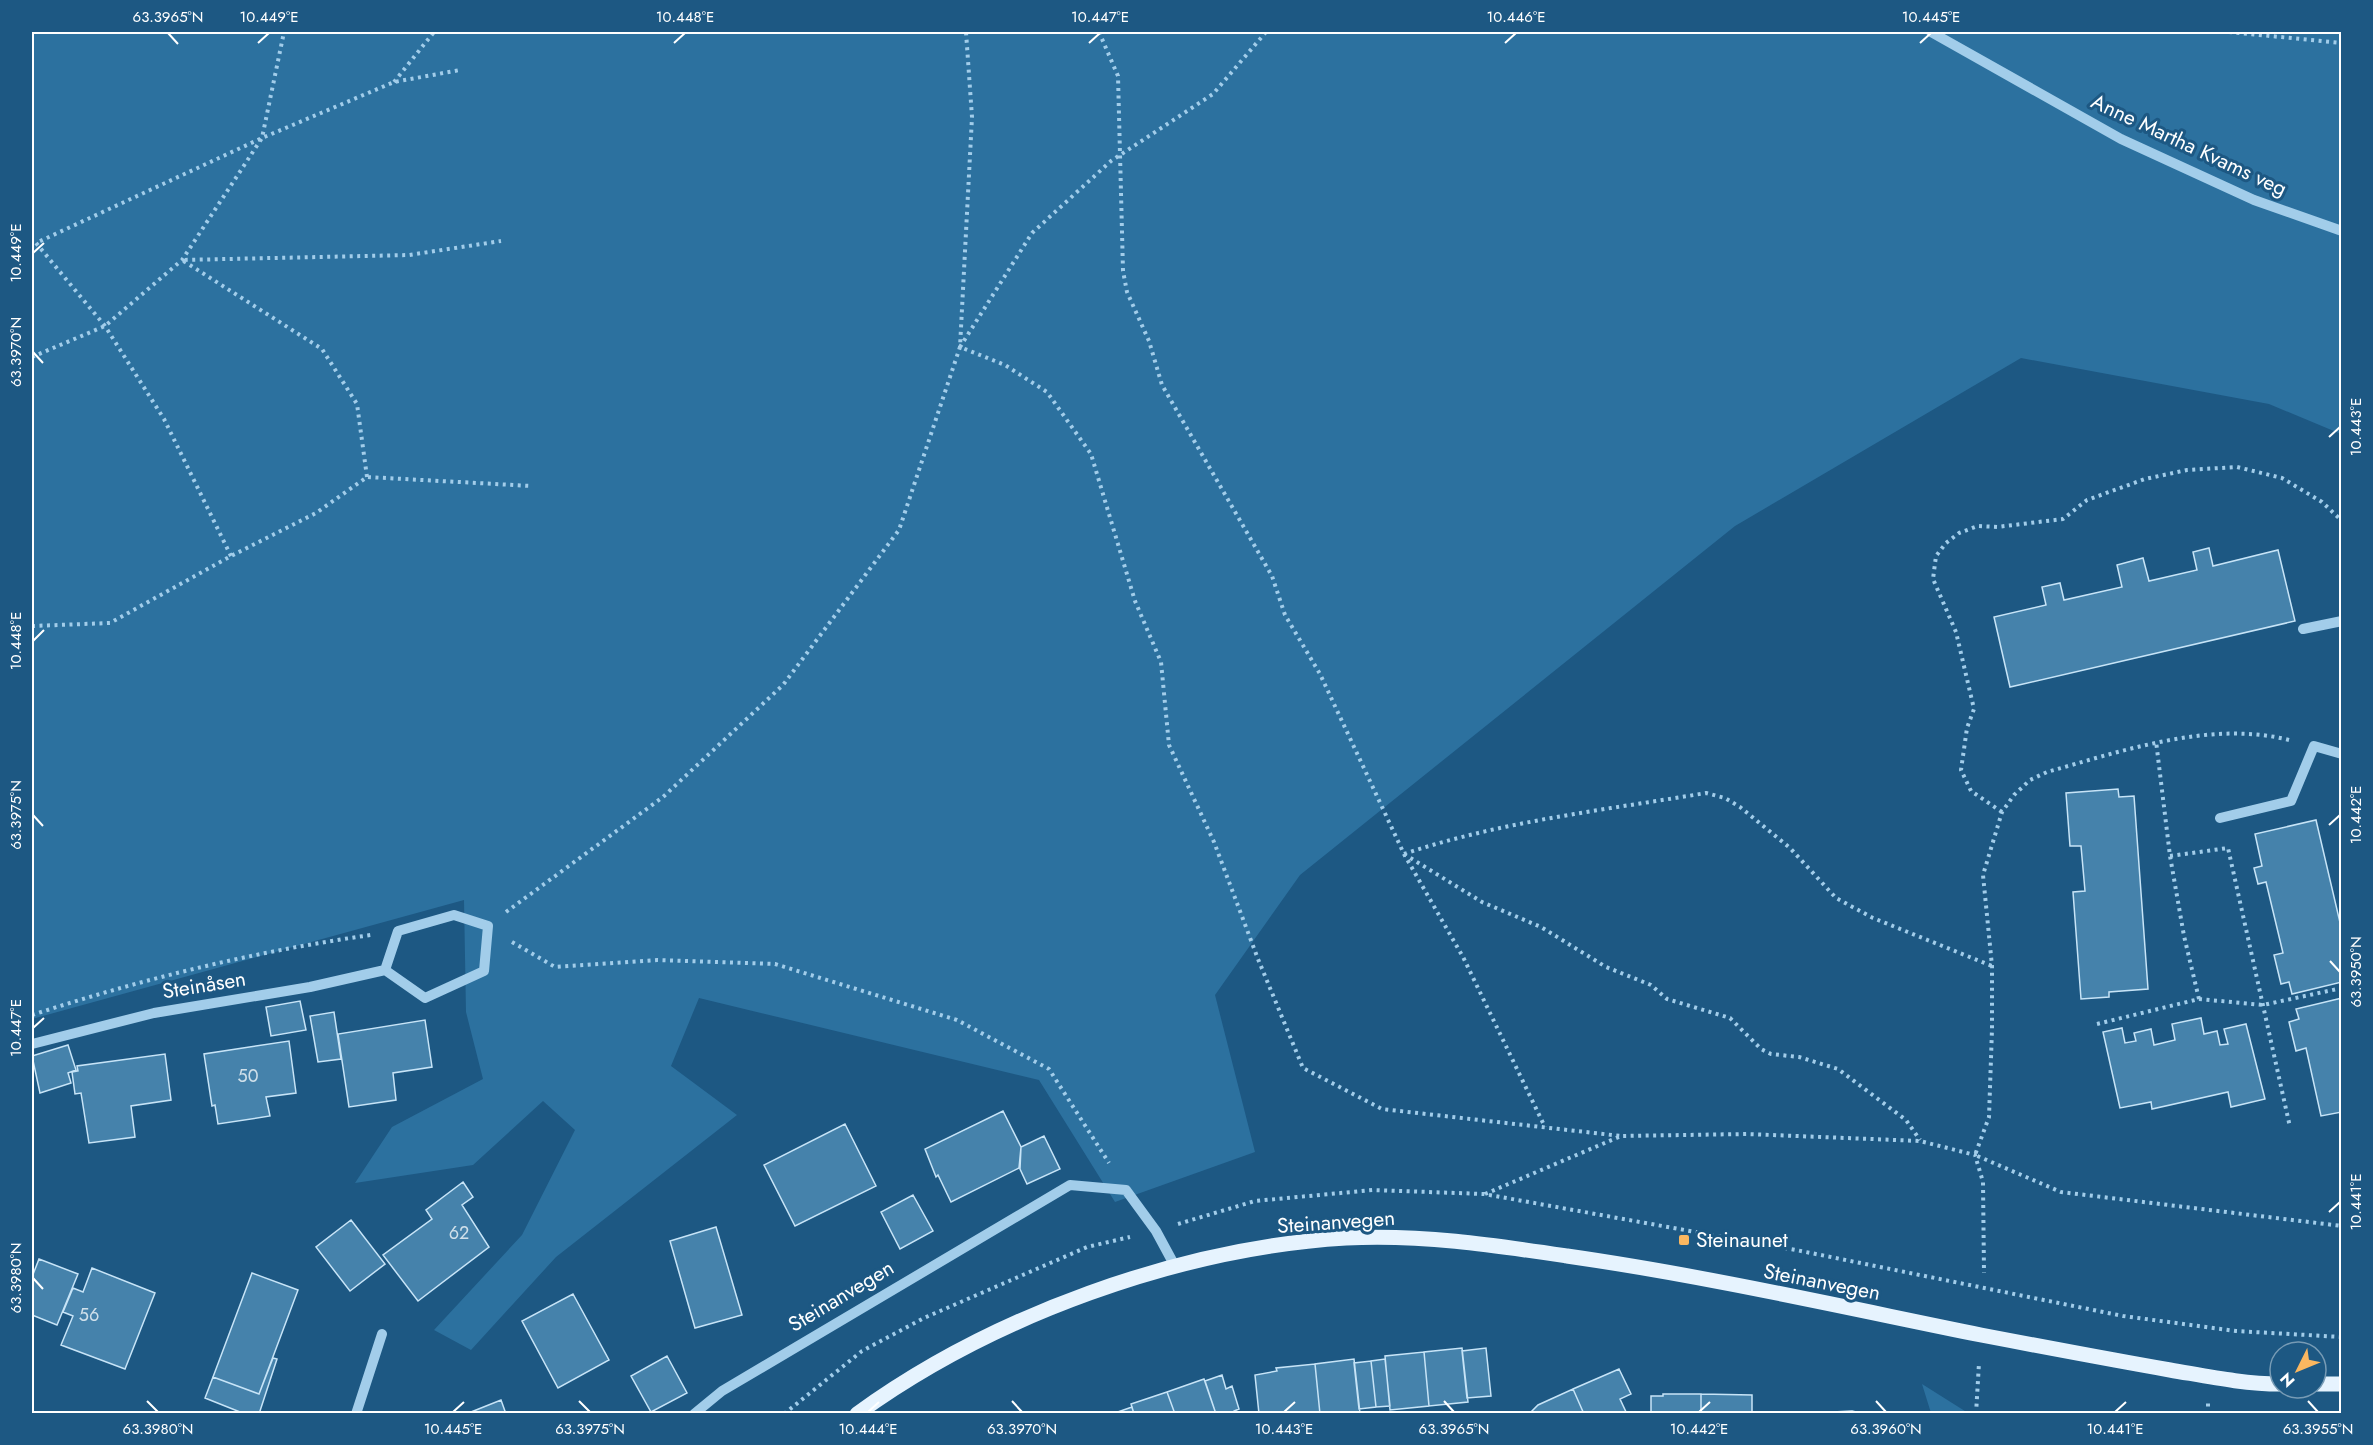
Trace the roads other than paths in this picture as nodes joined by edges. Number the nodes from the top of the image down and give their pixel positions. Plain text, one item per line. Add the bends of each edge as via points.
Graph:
1 (1931, 32) edge
2 (2342, 231) edge
3 (2342, 621) edge
4 (2303, 629) dead end
5 (2342, 754) edge
6 (2220, 818) dead end
7 (385, 970) junction
8 (32, 1044) edge
9 (1176, 1268) junction
10 (382, 1334) dead end
11 (2268, 1383) edge
12 (356, 1413) edge
13 (694, 1413) edge
14 (857, 1413) edge

1 - 2 street, Anne Martha Kvams veg via 2121,139 2254,200
3 - 4 street
5 - 6 street via 2314,746 2291,801
7 - 7 street via 425,998 484,971 488,926 454,915 398,932
7 - 8 street, Steinåsen via 154,1013
9 - 11 main road, Steinanvegen via 1217,1256 1346,1238 1465,1241 1630,1265 2099,1358
9 - 13 street, Steinanvegen via 1156,1230 1126,1190 1070,1185 722,1391
9 - 14 main road, Steinanvegen via 1105,1288 1029,1318 909,1378
10 - 12 street

